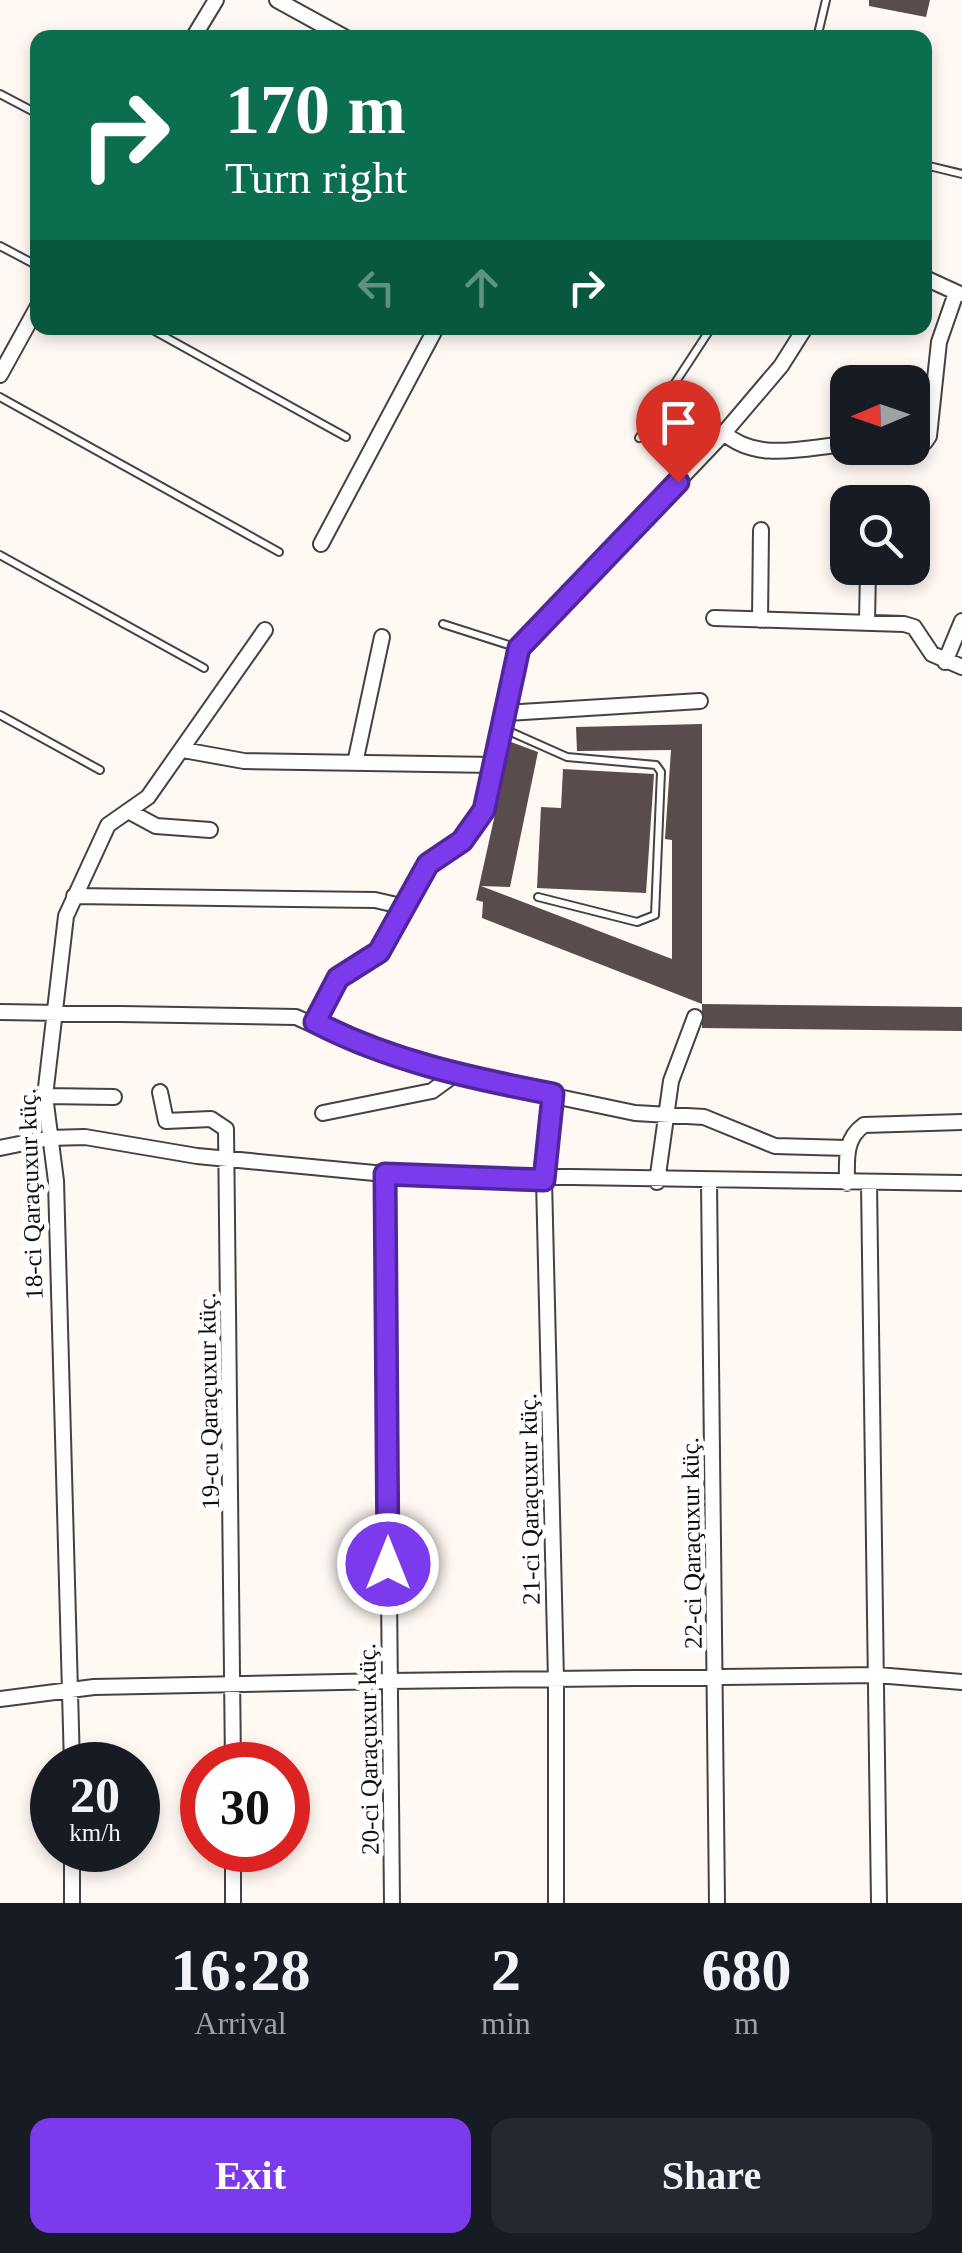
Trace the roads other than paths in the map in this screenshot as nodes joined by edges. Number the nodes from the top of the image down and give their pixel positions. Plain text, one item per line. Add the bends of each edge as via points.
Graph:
1 (216, 0) edge
2 (277, 0) edge
3 (826, 0) edge
4 (197, 30) edge
5 (331, 30) edge
6 (818, 30) edge
7 (0, 94) edge
8 (30, 110) edge
9 (932, 167) edge
10 (962, 174) edge
11 (0, 246) edge
12 (30, 262) edge
13 (932, 281) edge
14 (959, 294) edge
15 (30, 321) edge
16 (162, 335) edge
17 (432, 335) edge
18 (707, 335) edge
19 (801, 335) edge
20 (0, 375) edge
21 (0, 397) edge
22 (930, 427) edge
23 (724, 433) junction
24 (346, 436) dead end
25 (639, 438) dead end
26 (830, 446) edge
27 (760, 530) dead end
28 (321, 544) dead end
29 (278, 552) dead end
30 (0, 555) edge
31 (868, 585) edge
32 (714, 618) dead end
33 (760, 620) junction
34 (962, 621) edge
35 (867, 623) junction
36 (442, 624) dead end
37 (265, 630) dead end
38 (382, 637) dead end
39 (519, 648) junction
40 (945, 662) junction
41 (962, 667) edge
42 (204, 668) dead end
43 (700, 701) dead end
44 (506, 712) junction
45 (0, 716) edge
46 (502, 729) junction
47 (183, 750) junction
48 (355, 763) junction
49 (495, 765) junction
50 (100, 770) dead end
51 (132, 812) junction
52 (210, 830) dead end
53 (74, 896) junction
54 (538, 897) dead end
55 (402, 906) junction
56 (0, 1012) edge
57 (55, 1016) junction
58 (695, 1017) dead end
59 (315, 1022) junction
60 (454, 1074) junction
61 (160, 1092) dead end
62 (553, 1094) junction
63 (44, 1096) junction
64 (114, 1097) dead end
65 (322, 1113) dead end
66 (666, 1116) junction
67 (962, 1122) edge
68 (49, 1138) junction
69 (0, 1148) edge
70 (847, 1148) junction
71 (228, 1159) junction
72 (385, 1174) junction
73 (544, 1180) junction
74 (658, 1182) junction
75 (709, 1182) junction
76 (847, 1183) junction
77 (869, 1183) junction
78 (962, 1184) edge
79 (877, 1675) junction
80 (715, 1678) junction
81 (556, 1680) junction
82 (389, 1681) junction
83 (962, 1682) edge
84 (233, 1685) junction
85 (72, 1690) junction
86 (0, 1698) edge
87 (72, 1742) edge
88 (233, 1742) edge
89 (72, 1872) edge
90 (233, 1872) edge
91 (72, 1903) edge
92 (233, 1903) edge
93 (392, 1903) edge
94 (556, 1903) edge
95 (718, 1903) edge
96 (879, 1903) edge

1 - 4 street
2 - 5 street
3 - 6 lane
7 - 8 lane
9 - 10 lane
11 - 12 lane
13 - 14 street
14 - 22 street via 939,342
15 - 20 street
16 - 24 lane
17 - 28 street
18 - 25 lane
19 - 23 street
21 - 29 lane
23 - 26 street via 764,452
23 - 39 street
27 - 33 street
30 - 42 lane
31 - 35 street
32 - 33 street
33 - 35 street
34 - 40 street
35 - 40 street via 914,626 923,646
36 - 39 lane
37 - 47 street, 18-ci Qaraçuxur küç.
38 - 48 street
39 - 44 street
40 - 41 street
43 - 44 street
44 - 46 street
45 - 50 lane
46 - 49 street
46 - 54 lane via 567,758 656,765 660,772 655,915 637,922
47 - 48 street via 223,760
47 - 51 street, 18-ci Qaraçuxur küç.
48 - 49 street
49 - 55 street via 470,834 435,856
51 - 52 street via 156,826
51 - 53 street, 18-ci Qaraçuxur küç. via 108,825
53 - 55 street via 374,900
53 - 57 street, 18-ci Qaraçuxur küç. via 60,952
55 - 59 street via 379,952 338,978
56 - 57 street
57 - 59 street via 274,1015
57 - 63 street, 18-ci Qaraçuxur küç.
58 - 66 street via 671,1081
59 - 60 street via 362,1047
60 - 62 street
60 - 65 street via 432,1090
61 - 71 street, 19-cu Qaraçuxur küç. via 166,1121 211,1119 226,1128
62 - 66 street
62 - 73 street, 21-ci Qaraçuxur küç.
63 - 64 street
63 - 68 street, 18-ci Qaraçuxur küç.
66 - 70 street via 727,1123 775,1146
66 - 74 street
67 - 70 street via 864,1125
68 - 69 street
68 - 71 street
68 - 85 street, 18-ci Qaraçuxur küç. via 56,1182
70 - 76 street
71 - 72 street
71 - 84 street, 19-cu Qaraçuxur küç.
72 - 73 street
72 - 82 street, 20-ci Qaraçuxur küç.
73 - 74 street
73 - 81 street, 21-ci Qaraçuxur küç.
74 - 75 street
75 - 76 street
75 - 80 street, 22-ci Qaraçuxur küç.
76 - 77 street
77 - 78 street
77 - 79 street
79 - 80 street
79 - 83 street
79 - 96 street
80 - 81 street
80 - 95 street, 22-ci Qaraçuxur küç.
81 - 82 street
81 - 94 street, 21-ci Qaraçuxur küç.
82 - 84 street
82 - 93 street, 20-ci Qaraçuxur küç.
84 - 85 street
84 - 88 street, 19-cu Qaraçuxur küç.
85 - 86 street
85 - 87 street, 18-ci Qaraçuxur küç.
89 - 91 street
90 - 92 street

